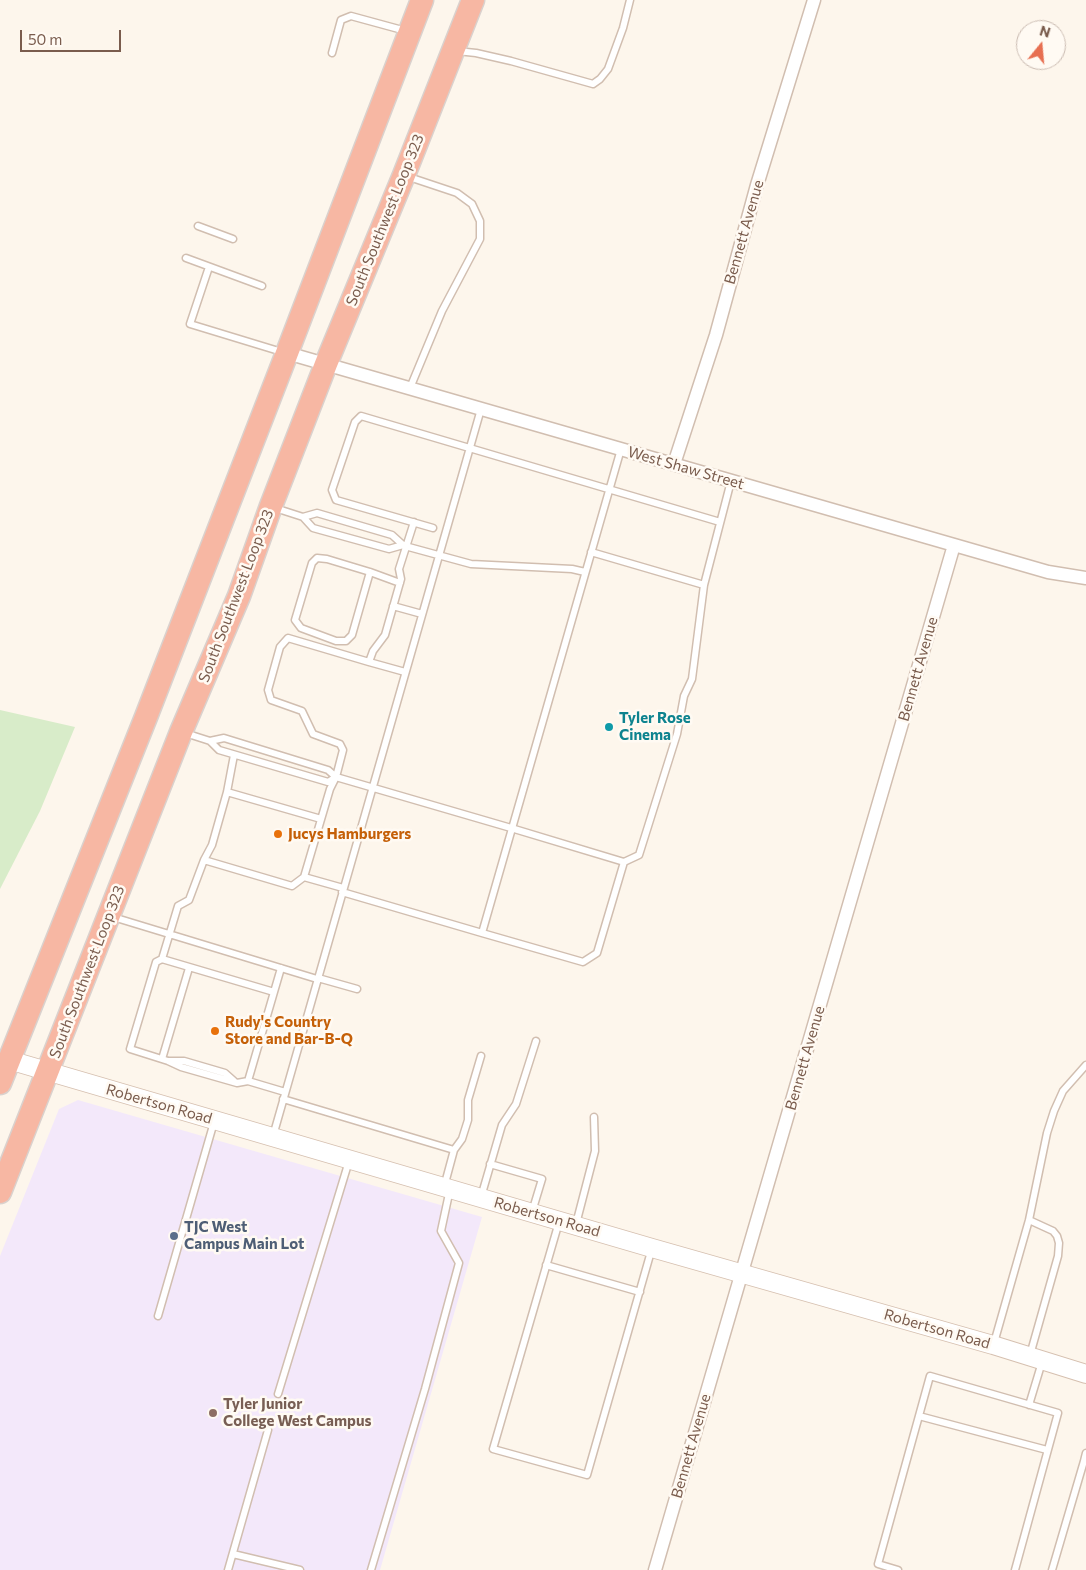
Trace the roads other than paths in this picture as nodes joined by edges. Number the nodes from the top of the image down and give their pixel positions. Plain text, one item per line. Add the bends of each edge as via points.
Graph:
1 (422, 0) edge
2 (473, 0) edge
3 (630, 0) edge
4 (814, 0) edge
5 (410, 32) junction
6 (453, 50) junction
7 (332, 53) dead end
8 (404, 175) junction
9 (198, 226) dead end
10 (233, 240) dead end
11 (186, 258) dead end
12 (209, 267) junction
13 (262, 286) dead end
14 (288, 353) junction
15 (326, 364) junction
16 (410, 388) junction
17 (481, 409) junction
18 (469, 449) junction
19 (622, 449) junction
20 (674, 464) junction
21 (731, 481) junction
22 (610, 489) junction
23 (271, 506) junction
24 (303, 516) junction
25 (414, 522) junction
26 (720, 522) junction
27 (433, 528) dead end
28 (954, 545) junction
29 (405, 546) junction
30 (591, 552) junction
31 (439, 555) junction
32 (370, 572) junction
33 (585, 572) junction
34 (1086, 578) edge
35 (400, 583) junction
36 (704, 585) junction
37 (394, 606) junction
38 (422, 614) junction
39 (369, 662) junction
40 (405, 672) junction
41 (181, 732) junction
42 (210, 741) junction
43 (234, 755) junction
44 (336, 778) junction
45 (372, 787) junction
46 (227, 792) junction
47 (321, 820) junction
48 (511, 828) junction
49 (204, 860) junction
50 (624, 862) junction
51 (304, 877) junction
52 (343, 890) junction
53 (109, 916) junction
54 (482, 933) junction
55 (170, 934) junction
56 (162, 959) junction
57 (189, 968) junction
58 (280, 968) junction
59 (318, 978) junction
60 (357, 989) dead end
61 (274, 992) junction
62 (536, 1041) dead end
63 (480, 1056) dead end
64 (9, 1060) junction
65 (165, 1060) junction
66 (1086, 1065) edge
67 (47, 1072) junction
68 (248, 1081) junction
69 (0, 1083) edge
70 (284, 1095) junction
71 (594, 1118) dead end
72 (215, 1120) junction
73 (272, 1137) junction
74 (454, 1150) junction
75 (350, 1160) junction
76 (490, 1164) junction
77 (447, 1188) junction
78 (0, 1192) edge
79 (480, 1198) junction
80 (532, 1213) junction
81 (1029, 1220) junction
82 (567, 1223) junction
83 (652, 1248) junction
84 (546, 1265) junction
85 (742, 1274) junction
86 (640, 1292) junction
87 (158, 1316) dead end
88 (993, 1345) junction
89 (1036, 1359) junction
90 (1086, 1374) edge
91 (278, 1394) dead end
92 (1029, 1405) junction
93 (919, 1416) junction
94 (268, 1430) dead end
95 (1047, 1450) junction
96 (1086, 1454) edge
97 (1085, 1462) edge
98 (233, 1554) junction
99 (228, 1570) edge
100 (300, 1570) edge
101 (371, 1570) edge
102 (655, 1570) edge
103 (898, 1570) edge
104 (1015, 1570) edge
105 (1052, 1570) edge

1 - 5 highway
2 - 6 highway, South Southwest Loop 323
3 - 6 lane via 608,69 593,84 511,61
4 - 20 street, Bennett Avenue via 757,185 716,335
5 - 7 lane via 351,16 341,20
5 - 14 highway
6 - 8 highway, South Southwest Loop 323
8 - 15 highway, South Southwest Loop 323
8 - 16 lane via 457,193 472,204 480,221 480,239 442,311
9 - 10 lane
11 - 12 lane
12 - 13 lane
12 - 14 lane via 190,324
14 - 15 street, West Shaw Street
14 - 64 highway
15 - 16 street, West Shaw Street
15 - 23 highway, South Southwest Loop 323
16 - 17 street, West Shaw Street
17 - 18 lane
17 - 19 street, West Shaw Street
18 - 22 lane
18 - 25 lane via 375,419 361,416 355,422 332,490 336,500
18 - 31 lane
19 - 20 street, West Shaw Street
19 - 22 lane
20 - 21 street, West Shaw Street
21 - 26 lane
21 - 28 street, West Shaw Street
22 - 26 lane
22 - 30 lane
23 - 24 lane
23 - 41 highway, South Southwest Loop 323 via 239,596
24 - 29 lane via 317,513 392,535
24 - 29 lane via 314,528 389,548
25 - 27 lane
25 - 29 lane
26 - 36 lane
28 - 34 street, West Shaw Street via 1048,572
28 - 85 street, Bennett Avenue
29 - 31 lane
29 - 35 lane via 399,568
30 - 33 lane
30 - 36 lane
31 - 33 lane via 483,566
31 - 38 lane
32 - 32 lane via 317,558 312,563 295,620 301,628 336,641 346,641 352,636
32 - 35 lane
33 - 48 lane
35 - 37 lane
36 - 50 lane via 692,679 684,696 677,734 639,854
37 - 38 lane
37 - 39 lane via 386,635
38 - 40 lane
39 - 40 lane
39 - 44 lane via 288,638 280,647 268,690 271,700 302,711 313,734 340,744 343,750
40 - 45 lane
41 - 42 lane
41 - 53 highway, South Southwest Loop 323
42 - 43 lane via 219,750
42 - 44 lane via 224,738 328,770
43 - 44 lane via 328,782
43 - 46 lane
44 - 45 lane
44 - 47 lane
45 - 48 lane
45 - 52 lane
46 - 47 lane
46 - 49 lane via 212,845
47 - 51 lane
48 - 50 lane
48 - 54 lane
49 - 51 lane via 292,886
49 - 55 lane via 189,900 178,906
50 - 54 lane via 597,953 583,962
51 - 52 lane
52 - 54 lane
52 - 59 lane
53 - 55 lane
53 - 67 highway, South Southwest Loop 323
55 - 56 lane
55 - 58 lane
56 - 57 lane
56 - 65 lane via 156,962 130,1049
57 - 61 lane
57 - 65 lane
58 - 59 lane
58 - 61 lane
59 - 60 lane
59 - 70 lane
61 - 68 lane
62 - 76 lane via 516,1104 502,1125
63 - 74 lane via 468,1100 468,1120 462,1139
64 - 67 street, Robertson Road
64 - 69 highway
65 - 68 lane via 237,1083
66 - 81 lane via 1063,1091 1054,1111
67 - 72 street, Robertson Road
67 - 78 highway, South Southwest Loop 323
68 - 70 lane
70 - 73 lane
70 - 74 lane
71 - 82 lane via 596,1151
72 - 73 street, Robertson Road
72 - 87 lane
73 - 75 street, Robertson Road
74 - 77 lane
75 - 77 street, Robertson Road
75 - 91 lane
76 - 79 lane
76 - 80 lane via 542,1179
77 - 79 street, Robertson Road
77 - 101 lane via 441,1231 458,1263 426,1389
79 - 80 street, Robertson Road
80 - 82 street, Robertson Road
81 - 88 lane
81 - 89 lane via 1053,1231 1059,1249
82 - 83 street, Robertson Road
82 - 84 lane
83 - 85 street, Robertson Road
83 - 86 lane
84 - 86 lane
84 - 86 lane via 493,1449 587,1475
85 - 88 street, Robertson Road
85 - 102 street, Bennett Avenue
88 - 89 street, Robertson Road
89 - 90 street, Robertson Road
89 - 92 lane
92 - 93 lane via 930,1376
92 - 95 lane via 1058,1414
93 - 95 lane
93 - 103 lane via 878,1564
94 - 98 lane
95 - 104 lane
96 - 97 lane
97 - 105 lane
98 - 99 lane
98 - 100 lane

